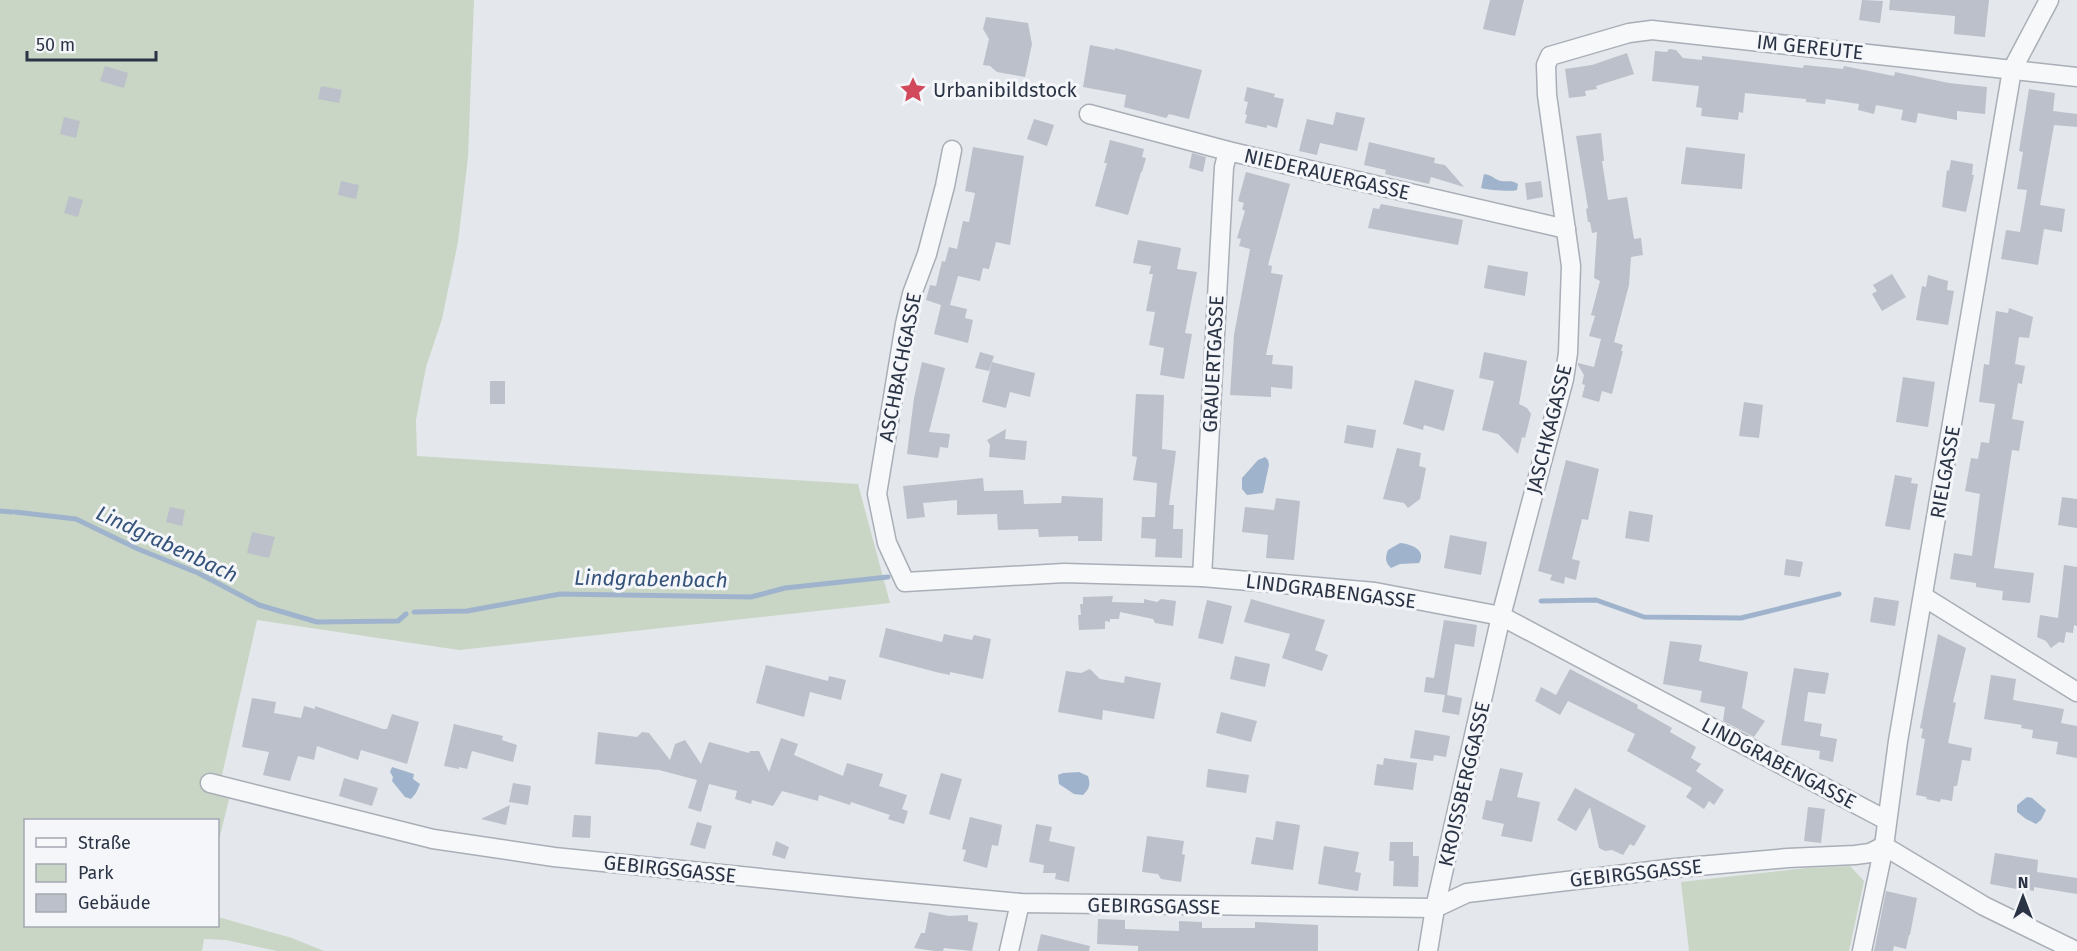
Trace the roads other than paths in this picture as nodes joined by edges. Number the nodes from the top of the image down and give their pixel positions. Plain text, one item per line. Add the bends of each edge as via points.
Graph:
1 (2049, 0) edge
2 (1548, 60) joint
3 (2012, 70) junction
4 (2077, 77) edge
5 (1089, 114) dead end
6 (952, 150) dead end
7 (1228, 151) junction
8 (1566, 229) junction
9 (1203, 577) junction
10 (905, 582) joint
11 (1924, 597) junction
12 (1501, 616) junction
13 (2077, 692) edge
14 (210, 783) dead end
15 (1886, 820) junction
16 (1884, 846) junction
17 (1020, 903) junction
18 (1436, 908) junction
19 (1009, 951) edge
20 (1428, 951) edge
21 (1862, 951) edge
22 (2076, 951) edge

1 - 3 street, RIELGASSE
2 - 3 street, IM GEREUTE via 1554,54 1652,30
2 - 8 street, JASCHKAGASSE via 1547,95
3 - 4 street, IM GEREUTE
3 - 11 street, RIELGASSE
5 - 7 street, NIEDERAUERGASSE
6 - 10 street, ASCHBACHGASSE via 905,324 877,494 887,543
7 - 8 street, NIEDERAUERGASSE
7 - 9 street, GRAUERTGASSE via 1219,248
8 - 12 street, JASCHKAGASSE via 1571,266 1564,379
9 - 10 street, LINDGRABENGASSE via 1064,573
9 - 12 street, LINDGRABENGASSE via 1375,592
11 - 13 street
11 - 15 street, RIELGASSE
12 - 15 street, LINDGRABENGASSE
12 - 18 street, KROISSBERGGASSE
14 - 17 street, GEBIRGSGASSE via 433,839 554,856
15 - 16 street, RIELGASSE
16 - 18 street, GEBIRGSGASSE via 1855,855 1676,868 1467,893
16 - 21 street, RIELGASSE
16 - 22 street via 1984,906
17 - 18 street, GEBIRGSGASSE
17 - 19 street
18 - 20 street, KROISSBERGGASSE

